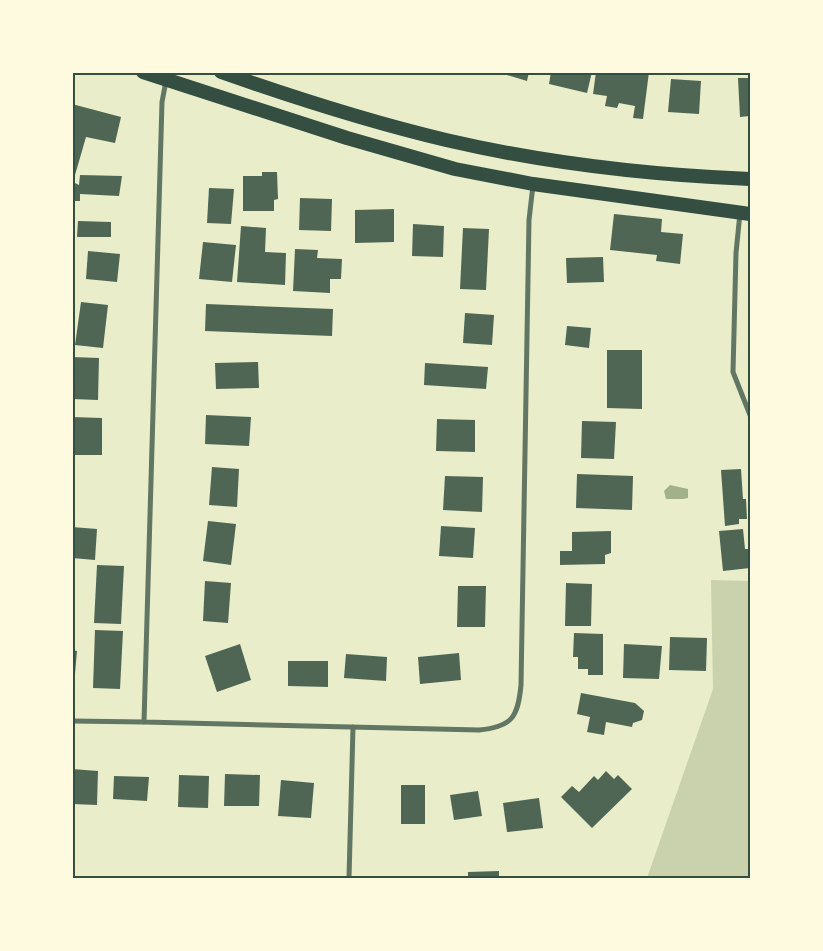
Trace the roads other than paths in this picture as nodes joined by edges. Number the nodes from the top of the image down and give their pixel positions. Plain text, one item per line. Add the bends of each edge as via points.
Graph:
1 (142, 72) edge
2 (221, 72) edge
3 (166, 81) junction
4 (750, 179) edge
5 (532, 184) junction
6 (745, 214) edge
7 (750, 416) edge
8 (72, 721) edge
9 (144, 722) junction
10 (353, 727) junction
11 (349, 878) edge

1 - 3 highway
2 - 4 highway via 377,122 465,144 579,164
3 - 5 highway via 455,169
3 - 9 street via 162,102
5 - 6 highway
5 - 10 street via 519,705 511,719 496,729
6 - 7 street via 736,253 733,372
8 - 9 street
9 - 10 street
10 - 11 street

